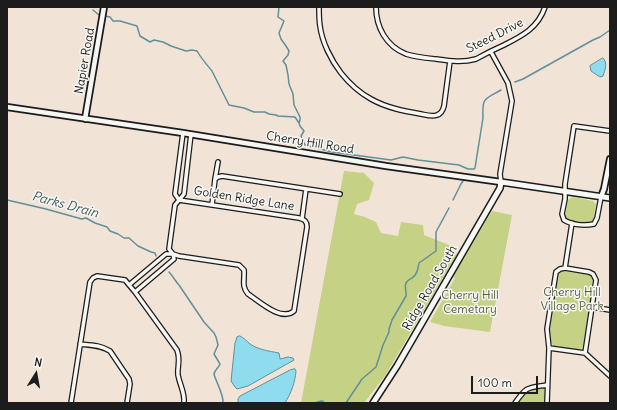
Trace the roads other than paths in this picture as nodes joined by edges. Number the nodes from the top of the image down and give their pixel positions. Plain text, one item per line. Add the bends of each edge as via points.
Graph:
1 (104, 7) edge
2 (319, 7) edge
3 (376, 7) edge
4 (544, 7) edge
5 (491, 52) junction
6 (450, 61) junction
7 (7, 107) edge
8 (85, 119) junction
9 (610, 131) edge
10 (182, 133) junction
11 (191, 134) junction
12 (610, 160) edge
13 (218, 162) dead end
14 (178, 169) junction
15 (187, 170) junction
16 (215, 179) junction
17 (501, 182) junction
18 (306, 189) junction
19 (564, 191) junction
20 (340, 194) dead end
21 (601, 197) junction
22 (610, 198) edge
23 (179, 200) junction
24 (212, 205) junction
25 (302, 219) junction
26 (572, 223) junction
27 (173, 254) junction
28 (565, 268) junction
29 (130, 285) junction
30 (135, 292) junction
31 (592, 307) junction
32 (610, 310) edge
33 (80, 344) junction
34 (549, 348) junction
35 (585, 353) junction
36 (610, 376) edge
37 (547, 385) junction
38 (72, 403) edge
39 (127, 403) edge
40 (184, 403) edge
41 (373, 403) edge
42 (515, 403) edge
43 (547, 403) edge

1 - 8 street, Napier Road
2 - 6 street via 323,39 338,69 358,90 378,103 408,112 434,116 439,114 444,106
3 - 6 street, Steed Drive via 380,30 393,47 414,56
4 - 5 street, Steed Drive via 540,18 530,30
5 - 6 street, Steed Drive via 470,61
5 - 17 street via 508,83 512,101 500,174
7 - 8 street, Cherry Hill Road
8 - 10 street, Cherry Hill Road
9 - 19 street via 574,126
10 - 11 street, Cherry Hill Road
10 - 14 street
11 - 15 street
11 - 17 street, Cherry Hill Road
12 - 21 street
13 - 16 street
14 - 15 street
14 - 23 street via 175,194
15 - 23 street via 184,194
16 - 18 street via 222,176
16 - 24 street
17 - 19 main road, Cherry Hill Road
17 - 41 main road, Ridge Road South via 500,188 397,366
18 - 20 street
18 - 25 street
19 - 21 main road, Cherry Hill Road
19 - 26 street via 562,214 564,220
21 - 22 main road, Cherry Hill Road
21 - 26 street via 594,224 588,226
23 - 24 street, Golden Ridge Lane
23 - 27 street via 174,205 169,249
24 - 25 street, Golden Ridge Lane
25 - 27 street, Golden Ridge Lane via 306,221 307,227 295,309 290,314 276,312 247,292 243,283 244,270 239,265
26 - 28 street
27 - 29 street via 166,254
27 - 30 street via 174,259
28 - 31 street via 594,274 596,280
28 - 34 street via 556,272 547,330
29 - 30 street
29 - 33 street via 125,280 97,276 93,278 90,282
30 - 40 street via 177,350 178,375
31 - 32 street
31 - 35 street
33 - 38 street
33 - 39 street via 106,348 110,351 129,379
34 - 35 street
34 - 37 street
35 - 36 street
37 - 42 street via 528,388
37 - 43 street

